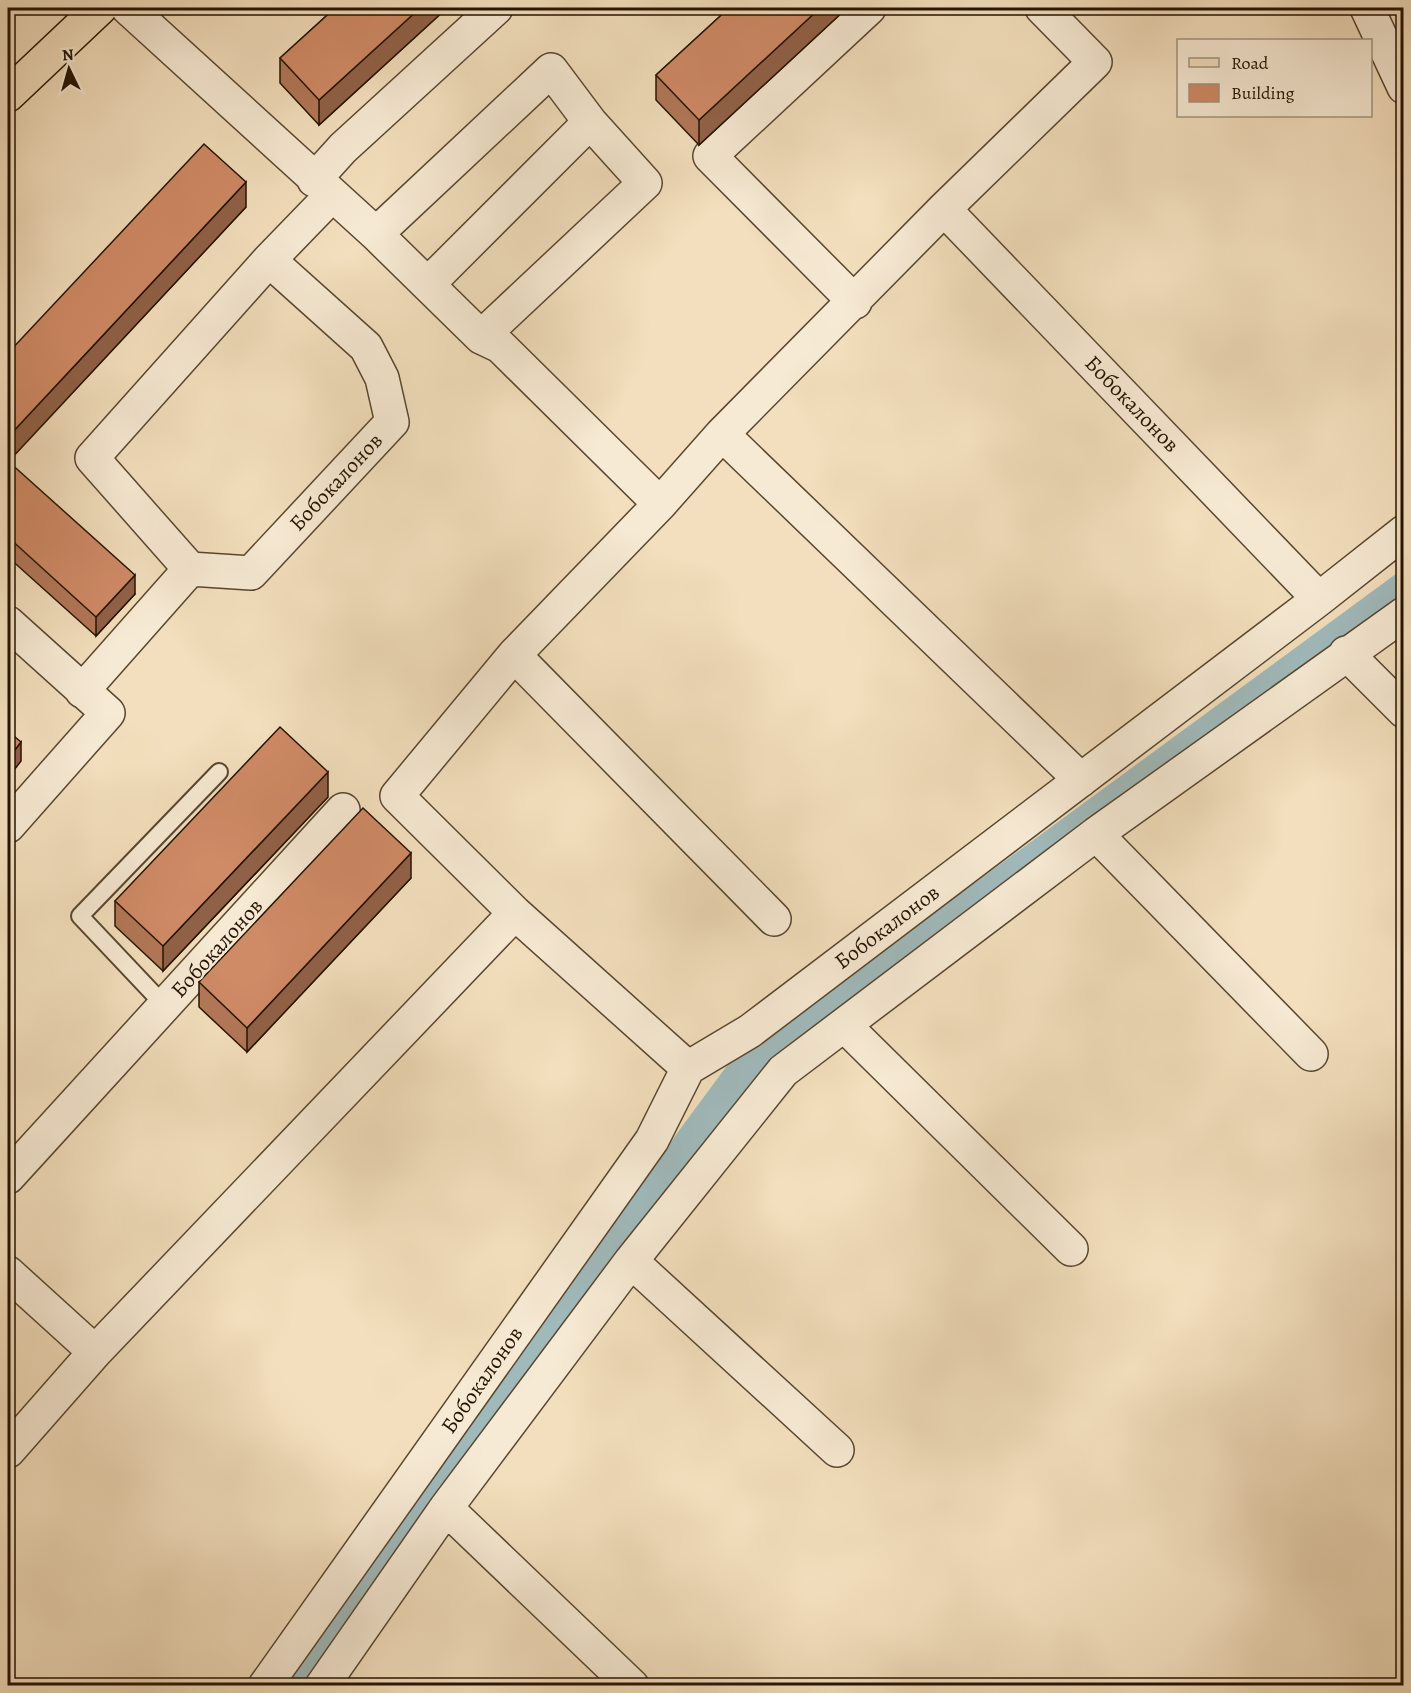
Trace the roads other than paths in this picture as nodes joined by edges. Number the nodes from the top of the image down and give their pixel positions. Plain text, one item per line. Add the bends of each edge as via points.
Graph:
1 (100, 8) edge
2 (128, 8) edge
3 (496, 8) edge
4 (869, 8) edge
5 (1042, 8) edge
6 (1367, 8) edge
7 (1404, 87) edge
8 (8, 95) edge
9 (590, 122) junction
10 (323, 188) junction
11 (944, 209) junction
12 (376, 234) junction
13 (269, 260) junction
14 (428, 284) junction
15 (855, 302) junction
16 (481, 337) junction
17 (722, 434) junction
18 (660, 504) junction
19 (1404, 532) edge
20 (190, 569) junction
21 (1319, 599) junction
22 (1404, 614) edge
23 (8, 623) edge
24 (1346, 653) junction
25 (514, 655) junction
26 (82, 691) junction
27 (1404, 711) edge
28 (219, 772) dead end
29 (1082, 780) junction
30 (343, 810) dead end
31 (8, 826) edge
32 (1096, 834) junction
33 (515, 913) junction
34 (774, 919) dead end
35 (165, 1006) junction
36 (844, 1025) junction
37 (1311, 1054) dead end
38 (688, 1068) junction
39 (8, 1177) edge
40 (1071, 1249) dead end
41 (631, 1261) junction
42 (8, 1273) edge
43 (95, 1352) junction
44 (837, 1450) dead end
45 (8, 1451) edge
46 (446, 1508) junction
47 (265, 1686) edge
48 (322, 1686) edge
49 (632, 1686) edge

1 - 8 main road
2 - 10 street
3 - 10 street via 343,148
4 - 15 street via 710,156
5 - 11 street via 1095,62
6 - 7 street
9 - 12 street via 551,70
9 - 14 street
9 - 16 street via 645,183
10 - 12 street
10 - 13 street
11 - 15 street
11 - 21 street, Бобокалонов
12 - 14 street
13 - 20 street via 92,458
13 - 20 street, Бобокалонов via 366,347 382,378 392,422 251,573
14 - 16 street
15 - 17 street
16 - 18 street via 500,346
17 - 18 street
17 - 29 street
18 - 25 street
19 - 21 street, Бобокалонов
20 - 26 street
21 - 29 street, Бобокалонов
22 - 24 street
23 - 26 street
24 - 27 street
24 - 32 street
25 - 33 street via 397,796
25 - 34 street
26 - 31 street via 108,713
28 - 35 lane, Бобокалонов via 80,916
29 - 38 street, Бобокалонов via 750,1030
30 - 35 street, Бобокалонов
32 - 36 street
32 - 37 street
33 - 38 street
33 - 43 street
35 - 39 street, Бобокалонов
36 - 40 street
36 - 41 street via 783,1071
38 - 47 street, Бобокалонов via 652,1140
41 - 44 street
41 - 46 street
42 - 43 street
43 - 45 street
46 - 48 street
46 - 49 street

